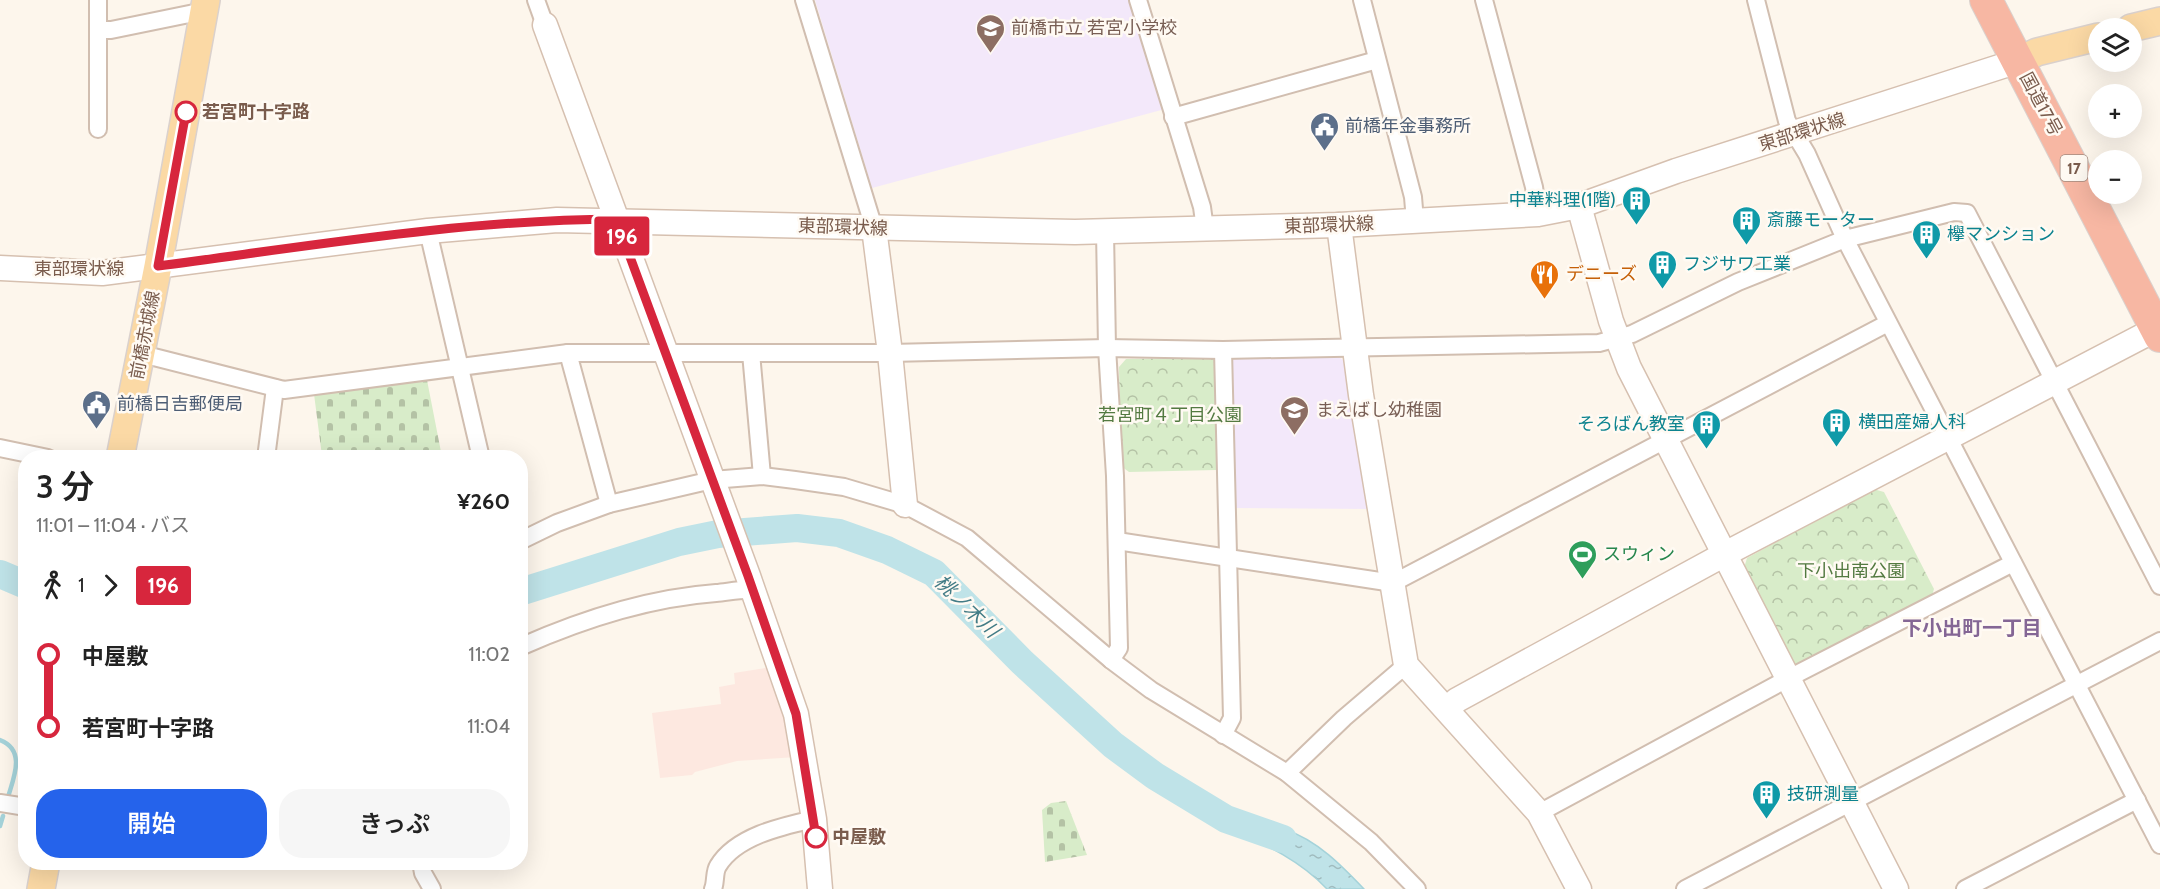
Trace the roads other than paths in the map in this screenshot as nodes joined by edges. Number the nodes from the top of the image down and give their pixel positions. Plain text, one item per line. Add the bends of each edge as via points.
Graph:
1 (98, 0) edge
2 (536, 0) edge
3 (804, 0) edge
4 (1138, 0) edge
5 (1362, 0) edge
6 (1484, 0) edge
7 (1756, 0) edge
8 (1986, 0) edge
9 (2007, 0) edge
10 (205, 5) edge
11 (2160, 21) edge
12 (545, 25) joint
13 (2142, 25) edge
14 (98, 30) junction
15 (2088, 39) edge
16 (2027, 56) junction
17 (1377, 60) junction
18 (1173, 117) junction
19 (98, 129) dead end
20 (1795, 135) junction
21 (2088, 155) edge
22 (2115, 204) edge
23 (1580, 206) junction
24 (1538, 214) junction
25 (616, 219) junction
26 (1415, 221) junction
27 (1339, 225) junction
28 (874, 228) junction
29 (1204, 229) junction
30 (428, 231) junction
31 (1105, 231) junction
32 (1845, 239) junction
33 (158, 266) junction
34 (0, 268) edge
35 (2160, 290) edge
36 (1888, 323) junction
37 (2159, 331) edge
38 (1617, 339) junction
39 (1354, 347) junction
40 (1107, 348) junction
41 (1223, 350) junction
42 (568, 353) junction
43 (751, 353) junction
44 (890, 353) junction
45 (141, 354) junction
46 (666, 354) junction
47 (459, 367) junction
48 (2054, 382) junction
49 (275, 388) junction
50 (1947, 437) junction
51 (1667, 439) junction
52 (0, 448) edge
53 (122, 450) edge
54 (267, 450) edge
55 (479, 450) edge
56 (18, 452) edge
57 (762, 476) junction
58 (712, 480) junction
59 (609, 504) junction
60 (905, 505) junction
61 (528, 537) edge
62 (1117, 541) junction
63 (1725, 554) junction
64 (1228, 557) junction
65 (2013, 563) junction
66 (750, 583) junction
67 (1393, 583) junction
68 (2160, 586) edge
69 (2160, 641) edge
70 (528, 643) edge
71 (1111, 660) junction
72 (1406, 665) junction
73 (1789, 678) junction
74 (2076, 685) junction
75 (1447, 709) junction
76 (1223, 735) junction
77 (1287, 773) junction
78 (2137, 800) junction
79 (1852, 801) junction
80 (0, 803) edge
81 (18, 806) edge
82 (1539, 813) junction
83 (814, 819) junction
84 (2160, 845) edge
85 (45, 870) edge
86 (422, 870) edge
87 (41, 889) edge
88 (432, 889) edge
89 (713, 889) edge
90 (820, 889) edge
91 (1417, 889) edge
92 (1579, 889) edge
93 (1685, 889) edge
94 (1896, 889) edge
95 (1965, 889) edge

1 - 14 street
2 - 12 street
3 - 28 street
4 - 18 street
5 - 17 street
6 - 24 street
7 - 20 street via 1787,121
8 - 16 highway, 国道17号 / 17
9 - 16 highway, 国道17号 / 17
10 - 14 street
10 - 33 main road, 前橋赤城線
11 - 13 main road
12 - 25 street
14 - 19 street
15 - 16 main road
16 - 20 street, 東部環状線
16 - 21 highway, 国道17号 / 17
16 - 37 highway, 国道17号 / 17
17 - 18 street
17 - 26 street via 1413,197
18 - 29 street via 1202,207
20 - 23 street, 東部環状線 via 1676,171
20 - 32 street
22 - 35 highway, 17
23 - 24 street, 東部環状線
23 - 38 street
24 - 26 street, 東部環状線
25 - 28 street, 東部環状線
25 - 30 street, 東部環状線
25 - 46 street
26 - 27 street, 東部環状線
27 - 29 street, 東部環状線
27 - 39 street
28 - 31 street, 東部環状線
28 - 44 street
29 - 31 street, 東部環状線
30 - 33 street, 東部環状線
30 - 47 street
31 - 40 street
32 - 36 street
32 - 38 street via 1738,282
32 - 48 street via 1954,212 1967,213
33 - 34 street, 東部環状線 via 102,273
33 - 45 main road, 前橋赤城線
36 - 50 street
36 - 51 street
37 - 48 street
38 - 39 street via 1599,343
38 - 51 street
39 - 41 street
39 - 67 street
40 - 41 street
40 - 44 street
40 - 62 street
41 - 64 street
42 - 46 street
42 - 47 street
42 - 59 street
43 - 44 street
43 - 46 street
43 - 57 street
44 - 60 street
45 - 49 street
45 - 53 main road, 前橋赤城線
46 - 58 street
47 - 49 street via 294,390
47 - 55 street
48 - 50 street
48 - 68 street
49 - 54 street
50 - 63 street
50 - 65 street
51 - 63 street
51 - 67 street
52 - 56 street
57 - 58 street
57 - 60 street via 844,487
58 - 59 street
58 - 66 street
59 - 61 street
60 - 71 street via 967,538
62 - 64 street
62 - 71 street via 1119,648
63 - 73 street
63 - 75 street
64 - 67 street
64 - 76 street via 1232,718
65 - 73 street
65 - 74 street
66 - 70 street via 637,604
66 - 83 street via 796,714
67 - 72 street
69 - 74 street
71 - 76 street
72 - 75 street
72 - 77 street
73 - 79 street
73 - 82 street
74 - 78 street
74 - 79 street
75 - 82 street
76 - 77 street
77 - 91 street via 1371,842
78 - 84 street
78 - 95 street
79 - 93 street
79 - 94 street
80 - 81 street
82 - 92 street
83 - 89 street via 757,835 733,851 717,867
83 - 90 street
85 - 87 main road
86 - 88 street

